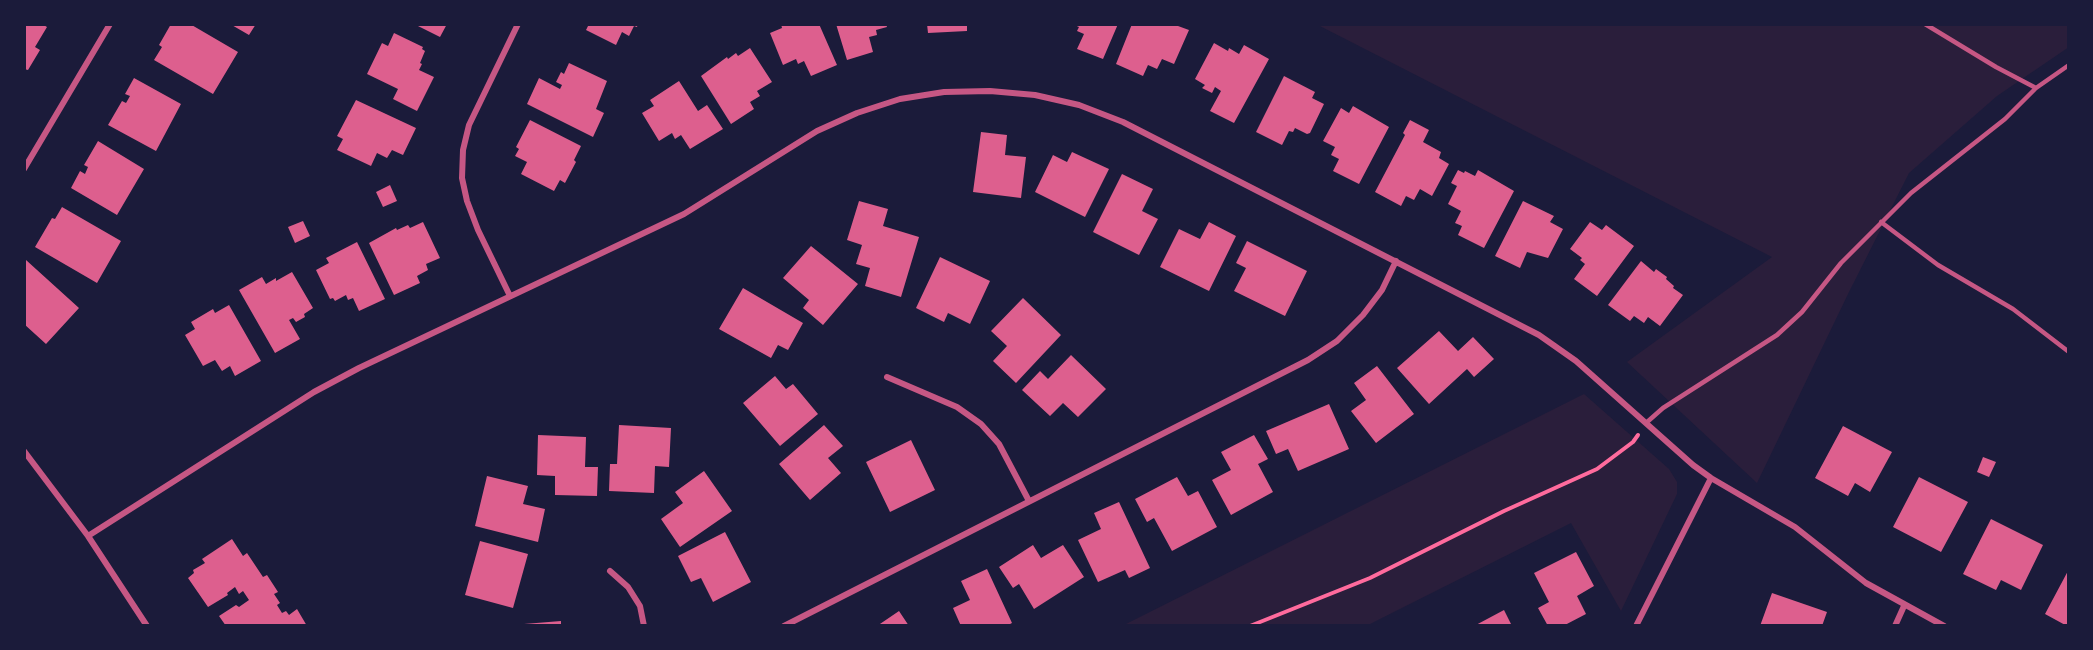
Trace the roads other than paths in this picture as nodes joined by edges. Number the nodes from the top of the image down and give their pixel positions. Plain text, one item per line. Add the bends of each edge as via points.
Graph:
1 (110, 24) edge
2 (518, 24) edge
3 (1924, 24) edge
4 (2069, 65) edge
5 (2036, 88) junction
6 (24, 169) edge
7 (1881, 222) junction
8 (1396, 261) junction
9 (510, 296) junction
10 (2069, 352) edge
11 (886, 377) dead end
12 (1646, 423) junction
13 (24, 451) edge
14 (1711, 478) junction
15 (1029, 501) junction
16 (87, 536) junction
17 (610, 571) dead end
18 (1904, 606) junction
19 (147, 626) edge
20 (644, 626) edge
21 (784, 626) edge
22 (1636, 626) edge
23 (1895, 626) edge
24 (1944, 626) edge

1 - 6 street
2 - 9 street via 469,125 462,178 478,230
3 - 5 lane
4 - 5 lane
5 - 7 lane
7 - 10 lane via 1938,265 2013,309
7 - 12 lane via 1777,335
8 - 9 street via 1123,122 1079,105 1035,95 944,92 889,103 818,131 684,214
8 - 12 street via 1539,335 1576,361
8 - 15 street via 1382,290 1363,315 1337,341 1308,360
9 - 16 street via 314,392
11 - 15 street via 957,407 981,424 999,444
12 - 14 street
13 - 16 street
14 - 18 street via 1795,527 1866,583
14 - 22 street
15 - 21 street
16 - 19 street
17 - 20 street via 628,587 640,606
18 - 23 street
18 - 24 street

